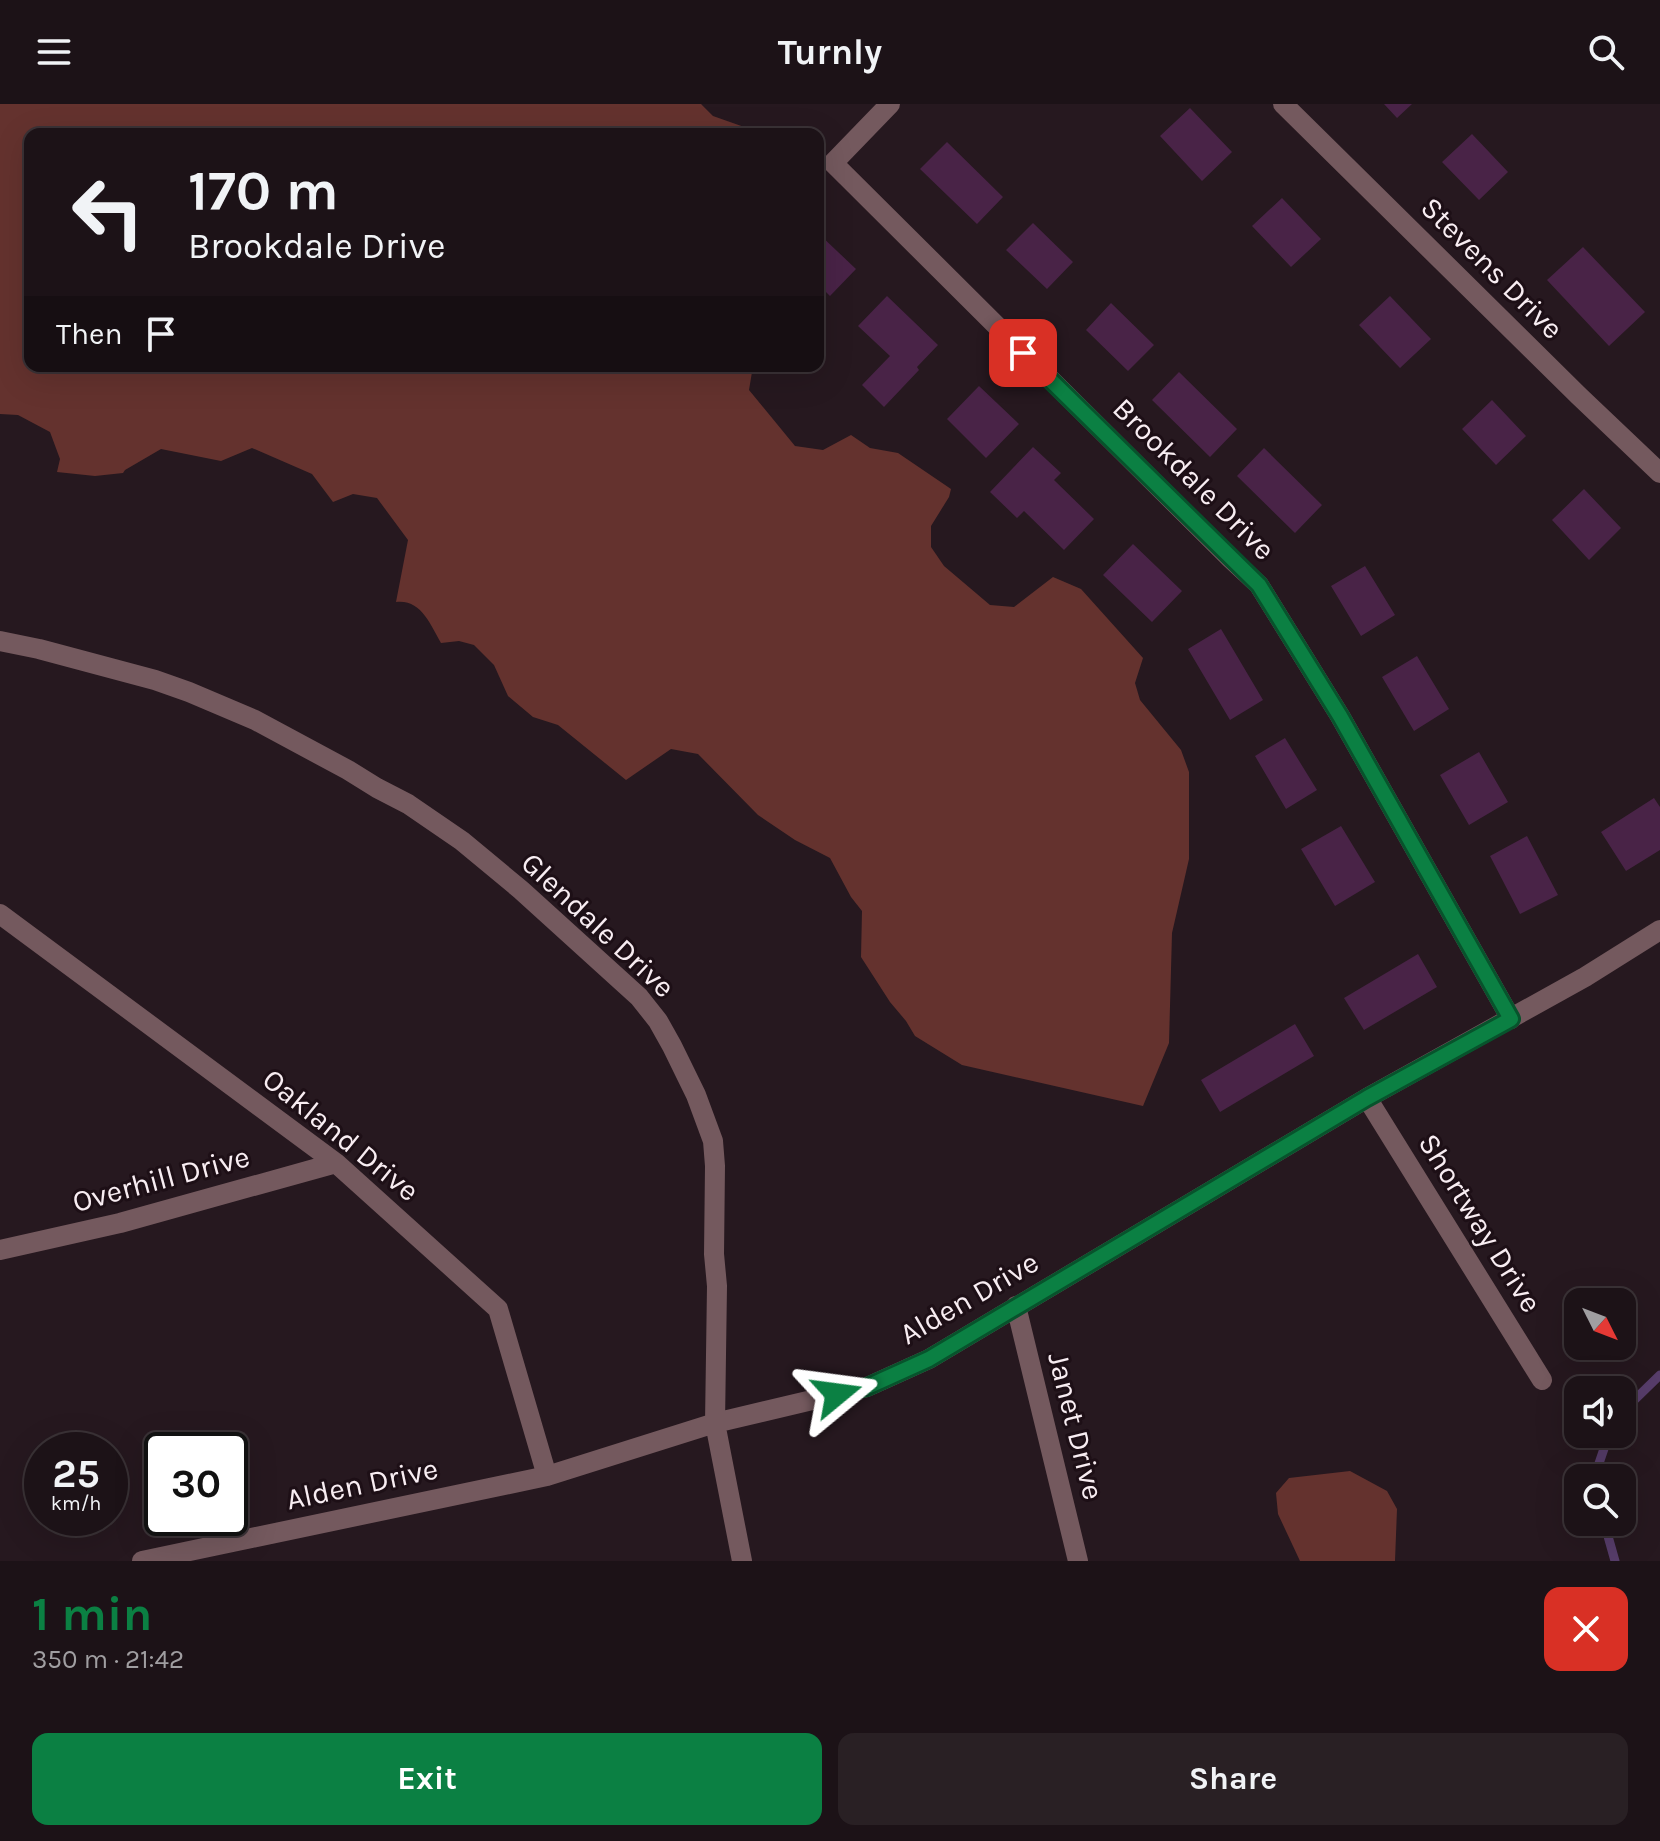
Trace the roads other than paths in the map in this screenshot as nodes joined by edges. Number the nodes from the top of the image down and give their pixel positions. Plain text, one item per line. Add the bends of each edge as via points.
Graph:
1 (890, 104) edge
2 (1283, 104) edge
3 (1660, 473) edge
4 (0, 641) edge
5 (0, 914) edge
6 (1660, 930) edge
7 (1511, 1019) junction
8 (1367, 1098) junction
9 (336, 1163) junction
10 (0, 1250) edge
11 (1016, 1306) junction
12 (1542, 1380) dead end
13 (715, 1423) junction
14 (547, 1476) junction
15 (142, 1561) edge
16 (742, 1561) edge
17 (1078, 1561) edge

1 - 7 street, Brookdale Drive via 833,163 1259,585 1340,716
2 - 3 street, Stevens Drive
4 - 13 street, Glendale Drive via 189,692 348,770 462,841 639,997 672,1046 713,1141
5 - 9 street, Oakland Drive
6 - 7 street, Alden Drive
7 - 8 street, Alden Drive
8 - 11 street, Alden Drive
8 - 12 street, Shortway Drive
9 - 10 street, Overhill Drive
9 - 14 street, Oakland Drive via 498,1309
11 - 13 street, Alden Drive via 929,1359 867,1387
11 - 17 street, Janet Drive
13 - 14 street, Alden Drive
13 - 16 street, Glendale Drive
14 - 15 street, Alden Drive

